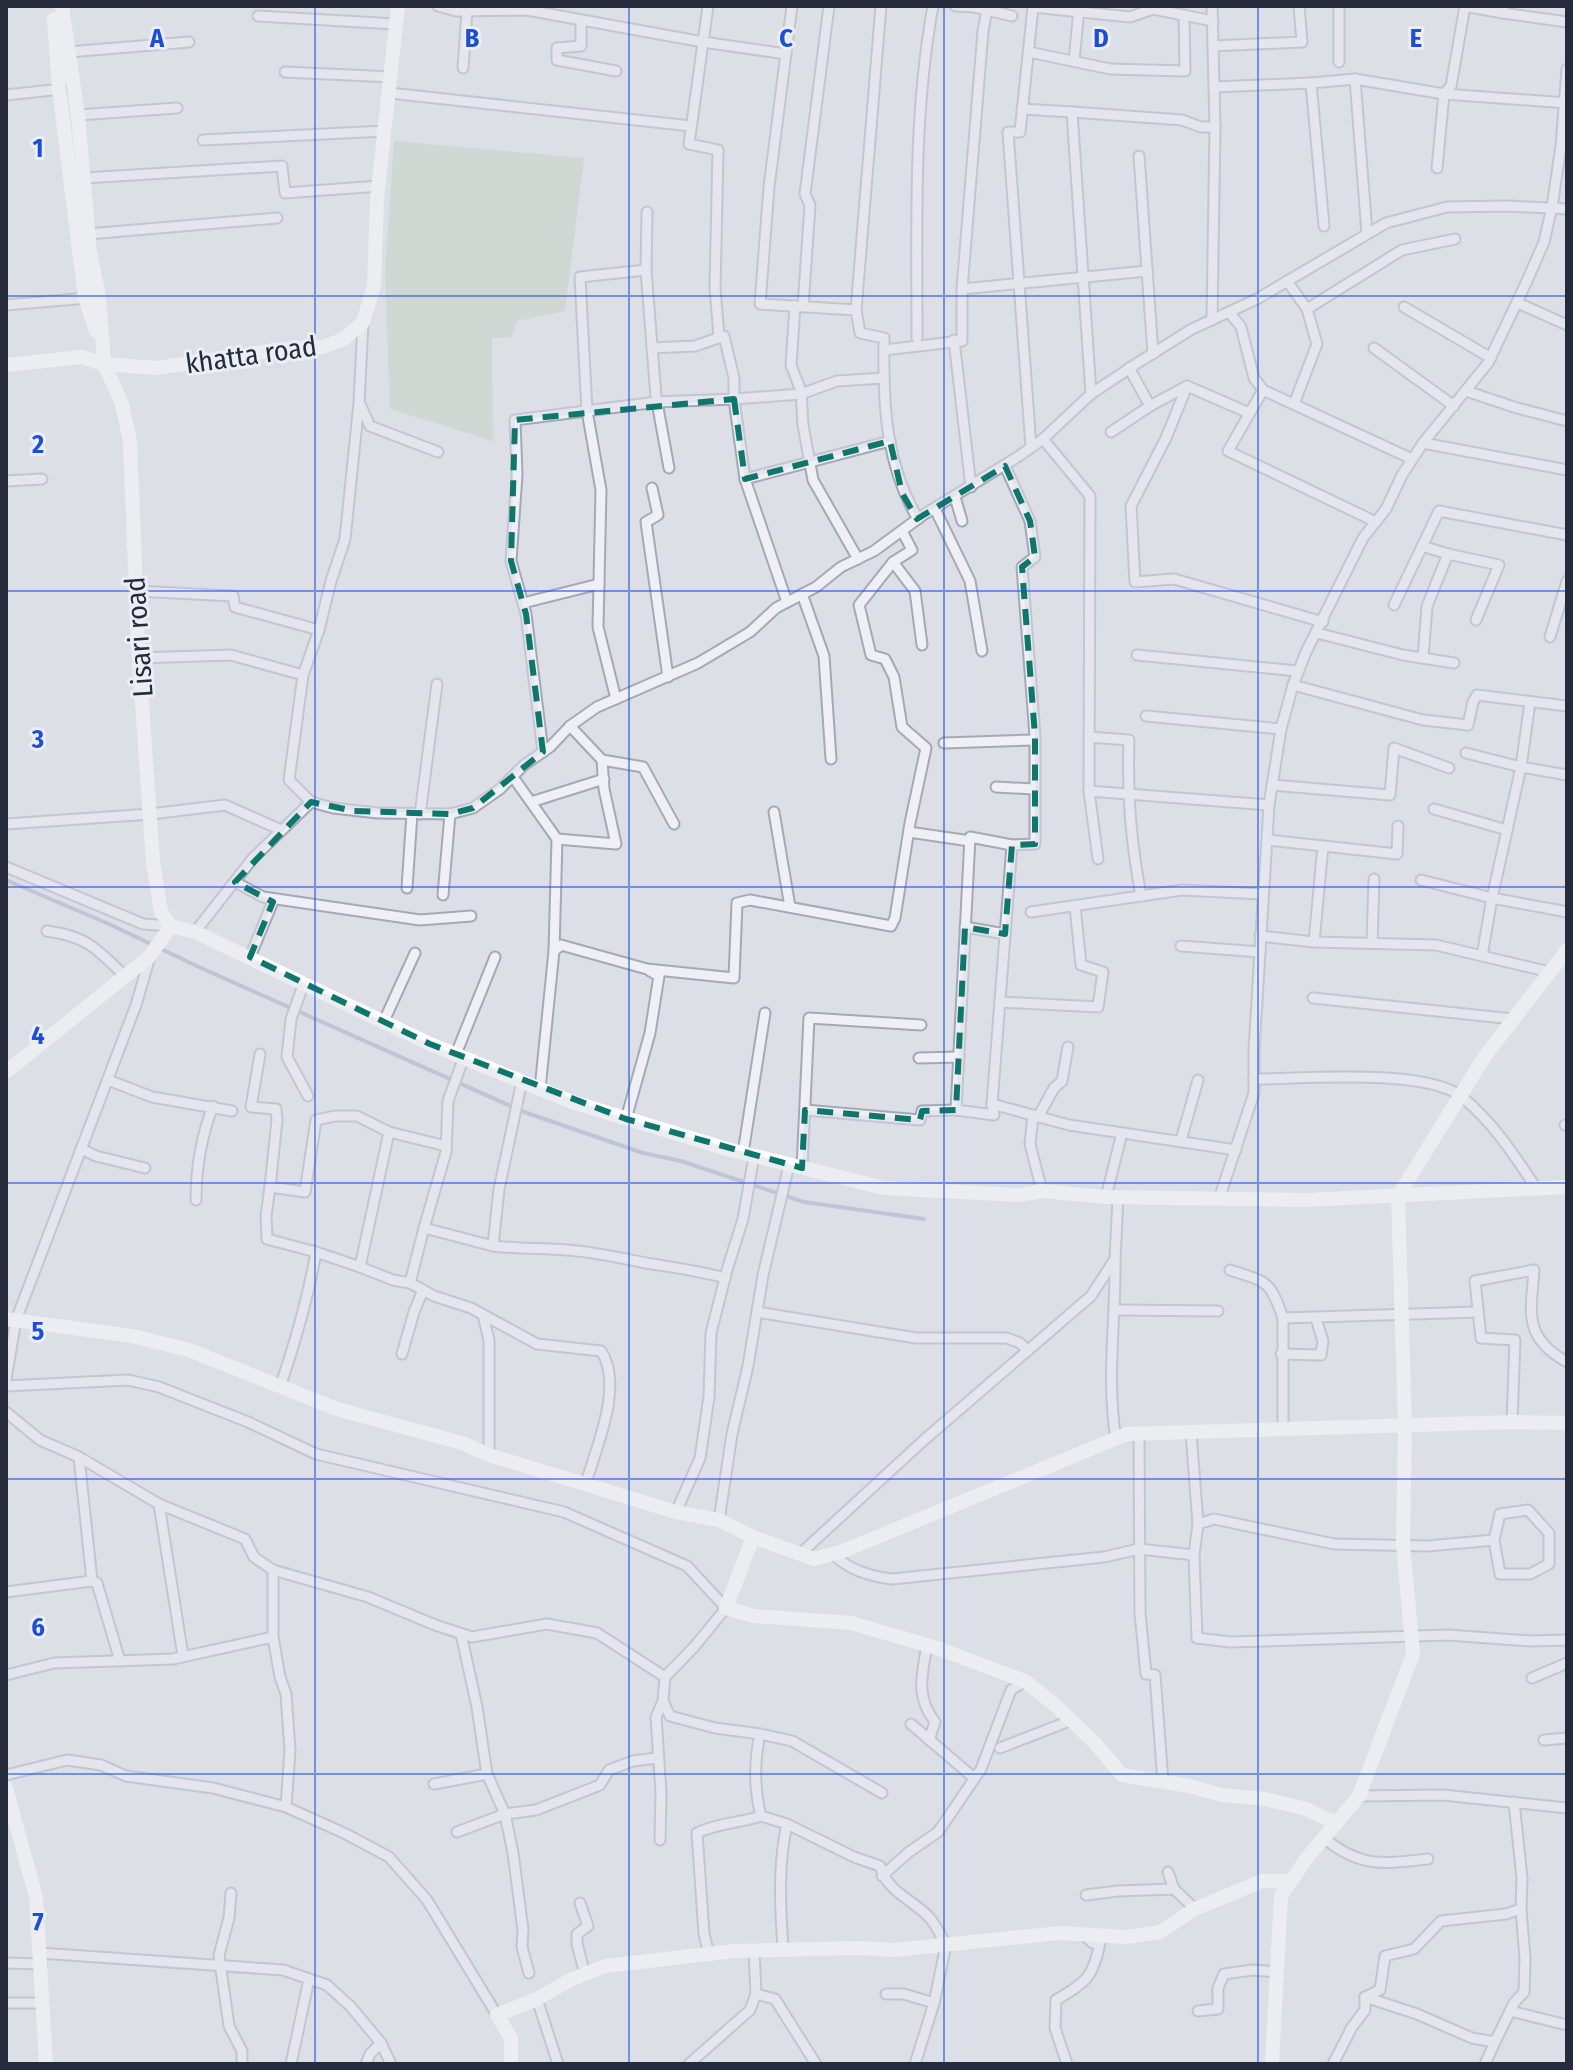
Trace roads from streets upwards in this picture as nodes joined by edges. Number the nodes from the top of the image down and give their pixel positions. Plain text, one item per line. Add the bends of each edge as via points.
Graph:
1 (53, 6) edge
2 (62, 6) edge
3 (398, 6) edge
4 (438, 6) edge
5 (708, 6) edge
6 (792, 6) edge
7 (829, 6) edge
8 (881, 6) edge
9 (933, 6) edge
10 (955, 6) edge
11 (1212, 6) edge
12 (1299, 6) edge
13 (1339, 6) edge
14 (1464, 6) edge
15 (1079, 9) edge
16 (987, 10) junction
17 (1504, 10) edge
18 (467, 11) junction
19 (1184, 15) junction
20 (258, 16) dead end
21 (1012, 16) dead end
22 (581, 21) junction
23 (1213, 21) junction
24 (1567, 22) edge
25 (395, 24) junction
26 (189, 42) dead end
27 (703, 42) junction
28 (1213, 46) junction
29 (68, 52) junction
30 (1029, 52) junction
31 (786, 54) junction
32 (1074, 61) junction
33 (1339, 62) dead end
34 (463, 68) dead end
35 (1567, 69) edge
36 (616, 71) dead end
37 (285, 72) dead end
38 (391, 77) junction
39 (1355, 79) junction
40 (1311, 83) junction
41 (1214, 87) junction
42 (66, 88) junction
43 (390, 93) junction
44 (1444, 94) junction
45 (6, 95) edge
46 (1566, 103) edge
47 (177, 108) dead end
48 (1022, 109) junction
49 (1072, 112) junction
50 (78, 115) junction
51 (691, 126) junction
52 (1215, 127) junction
53 (385, 131) junction
54 (203, 140) dead end
55 (1139, 156) dead end
56 (1563, 167) edge
57 (1437, 168) dead end
58 (84, 178) junction
59 (379, 186) junction
60 (1552, 207) junction
61 (1567, 209) edge
62 (647, 212) dead end
63 (277, 218) dead end
64 (1324, 226) dead end
65 (1367, 233) junction
66 (88, 234) junction
67 (1455, 239) dead end
68 (646, 270) junction
69 (1147, 271) junction
70 (1083, 276) junction
71 (1287, 281) junction
72 (1020, 285) junction
73 (962, 289) junction
74 (92, 297) junction
75 (1518, 303) junction
76 (6, 305) edge
77 (799, 307) junction
78 (1404, 307) dead end
79 (1307, 309) junction
80 (856, 310) junction
81 (1229, 312) junction
82 (1212, 320) junction
83 (363, 322) junction
84 (1567, 325) edge
85 (719, 337) junction
86 (917, 338) dead end
87 (954, 340) junction
88 (652, 348) junction
89 (1374, 348) dead end
90 (884, 350) junction
91 (1153, 354) junction
92 (103, 357) junction
93 (1491, 358) junction
94 (6, 365) edge
95 (1129, 368) junction
96 (884, 378) junction
97 (1187, 386) junction
98 (1263, 390) junction
99 (1466, 391) junction
100 (801, 394) junction
101 (1091, 394) junction
102 (734, 399) junction
103 (657, 402) junction
104 (359, 403) junction
105 (1294, 404) junction
106 (1150, 406) junction
107 (1454, 406) junction
108 (587, 411) junction
109 (1249, 413) junction
110 (1567, 421) edge
111 (1111, 432) dead end
112 (1043, 439) junction
113 (890, 441) junction
114 (1423, 443) junction
115 (1031, 447) junction
116 (438, 452) dead end
117 (1412, 459) junction
118 (809, 461) junction
119 (1005, 466) junction
120 (669, 468) dead end
121 (1567, 470) edge
122 (42, 479) dead end
123 (745, 479) junction
124 (6, 481) edge
125 (971, 487) junction
126 (652, 488) dead end
127 (955, 497) junction
128 (935, 509) junction
129 (918, 519) junction
130 (962, 521) dead end
131 (1376, 522) junction
132 (902, 531) junction
133 (1567, 535) edge
134 (1422, 546) junction
135 (1448, 554) junction
136 (858, 559) junction
137 (893, 562) junction
138 (1567, 581) edge
139 (599, 584) junction
140 (136, 591) junction
141 (802, 594) junction
142 (787, 602) junction
143 (523, 603) junction
144 (1394, 605) dead end
145 (1476, 620) dead end
146 (1323, 622) junction
147 (319, 630) junction
148 (1317, 633) junction
149 (1550, 637) dead end
150 (922, 645) dead end
151 (982, 651) dead end
152 (1137, 655) dead end
153 (139, 658) junction
154 (1423, 658) junction
155 (1454, 663) dead end
156 (1298, 671) junction
157 (303, 675) junction
158 (668, 677) junction
159 (437, 684) dead end
160 (1293, 685) junction
161 (616, 699) junction
162 (1530, 702) junction
163 (1567, 706) edge
164 (1146, 716) dead end
165 (570, 726) junction
166 (1281, 729) junction
167 (1089, 737) junction
168 (1034, 740) junction
169 (944, 743) dead end
170 (543, 752) junction
171 (1466, 753) dead end
172 (831, 759) dead end
173 (602, 760) junction
174 (1521, 767) junction
175 (1449, 768) dead end
176 (1567, 775) edge
177 (513, 777) junction
178 (604, 779) junction
179 (1272, 785) junction
180 (996, 787) dead end
181 (1034, 789) junction
182 (1089, 791) junction
183 (1127, 794) junction
184 (311, 802) junction
185 (531, 802) junction
186 (1269, 805) junction
187 (1434, 809) dead end
188 (774, 812) dead end
189 (151, 814) junction
190 (416, 814) junction
191 (450, 814) junction
192 (6, 824) edge
193 (674, 824) dead end
194 (1398, 826) dead end
195 (281, 830) junction
196 (1507, 830) junction
197 (909, 832) junction
198 (557, 839) junction
199 (1268, 840) junction
200 (970, 841) junction
201 (1012, 845) junction
202 (1323, 846) junction
203 (1098, 859) dead end
204 (6, 867) edge
205 (1374, 879) dead end
206 (1421, 880) dead end
207 (235, 882) junction
208 (407, 888) dead end
209 (1262, 894) junction
210 (443, 895) dead end
211 (1141, 896) junction
212 (1492, 898) junction
213 (274, 899) junction
214 (1075, 906) junction
215 (790, 907) junction
216 (1031, 912) dead end
217 (1567, 912) edge
218 (471, 916) dead end
219 (171, 926) junction
220 (965, 927) junction
221 (47, 931) dead end
222 (195, 932) junction
223 (1005, 934) junction
224 (1260, 936) junction
225 (1314, 942) junction
226 (1372, 943) junction
227 (1181, 946) dead end
228 (154, 950) junction
229 (1567, 950) edge
230 (554, 951) junction
231 (1260, 952) junction
232 (415, 953) dead end
233 (1482, 956) junction
234 (250, 957) junction
235 (495, 957) dead end
236 (647, 969) junction
237 (1550, 972) junction
238 (125, 976) junction
239 (304, 983) junction
240 (1313, 998) dead end
241 (1000, 1002) junction
242 (765, 1013) dead end
243 (1513, 1019) junction
244 (384, 1021) junction
245 (921, 1025) dead end
246 (1068, 1047) dead end
247 (260, 1054) dead end
248 (460, 1056) junction
249 (959, 1057) junction
250 (919, 1058) dead end
251 (6, 1072) edge
252 (1254, 1079) junction
253 (108, 1080) junction
254 (1198, 1080) dead end
255 (522, 1081) junction
256 (540, 1089) junction
257 (308, 1096) dead end
258 (1460, 1096) junction
259 (992, 1104) junction
260 (213, 1106) junction
261 (805, 1110) junction
262 (956, 1110) junction
263 (232, 1111) dead end
264 (1036, 1116) junction
265 (626, 1119) junction
266 (389, 1132) junction
267 (1122, 1133) junction
268 (1181, 1140) junction
269 (446, 1146) junction
270 (81, 1149) junction
271 (1236, 1150) junction
272 (748, 1154) junction
273 (795, 1166) junction
274 (145, 1168) dead end
275 (270, 1187) junction
276 (1567, 1187) edge
277 (1536, 1188) junction
278 (1042, 1191) junction
279 (1398, 1196) junction
280 (1112, 1197) junction
281 (1219, 1199) junction
282 (196, 1200) dead end
283 (424, 1228) junction
284 (493, 1246) junction
285 (316, 1252) junction
286 (1115, 1259) junction
287 (360, 1267) junction
288 (1230, 1270) dead end
289 (725, 1278) junction
290 (410, 1283) junction
291 (423, 1290) junction
292 (1115, 1310) junction
293 (1218, 1311) dead end
294 (757, 1312) junction
295 (1478, 1312) junction
296 (1401, 1313) junction
297 (483, 1315) junction
298 (1283, 1318) junction
299 (1316, 1319) junction
300 (11, 1320) edge
301 (1534, 1334) junction
302 (1515, 1340) junction
303 (1028, 1351) junction
304 (402, 1354) dead end
305 (1281, 1354) junction
306 (1565, 1361) dead end
307 (6, 1379) edge
308 (6, 1386) edge
309 (280, 1387) junction
310 (6, 1412) edge
311 (1512, 1422) junction
312 (1567, 1423) edge
313 (1405, 1425) junction
314 (1283, 1429) junction
315 (1191, 1432) junction
316 (1139, 1434) junction
317 (1116, 1439) junction
318 (489, 1455) junction
319 (79, 1457) junction
320 (586, 1483) junction
321 (159, 1504) junction
322 (676, 1512) junction
323 (719, 1520) junction
324 (1198, 1524) junction
325 (753, 1537) junction
326 (1494, 1540) junction
327 (1403, 1544) junction
328 (1139, 1549) junction
329 (800, 1554) junction
330 (833, 1554) junction
331 (1194, 1555) junction
332 (273, 1570) junction
333 (92, 1581) junction
334 (6, 1592) edge
335 (726, 1608) junction
336 (461, 1634) junction
337 (1412, 1636) junction
338 (273, 1637) junction
339 (1567, 1640) edge
340 (927, 1645) junction
341 (183, 1656) junction
342 (120, 1661) junction
343 (1567, 1663) edge
344 (6, 1665) edge
345 (6, 1675) edge
346 (665, 1677) junction
347 (1532, 1678) dead end
348 (1025, 1681) junction
349 (663, 1701) junction
350 (1072, 1720) junction
351 (911, 1724) dead end
352 (760, 1734) junction
353 (1567, 1738) edge
354 (929, 1740) junction
355 (1544, 1740) dead end
356 (1000, 1748) dead end
357 (657, 1758) junction
358 (487, 1774) junction
359 (6, 1775) edge
360 (974, 1778) junction
361 (1163, 1782) junction
362 (434, 1784) dead end
363 (6, 1788) edge
364 (882, 1793) dead end
365 (1359, 1796) junction
366 (1514, 1802) junction
367 (286, 1807) junction
368 (1567, 1808) edge
369 (505, 1814) junction
370 (761, 1816) junction
371 (1336, 1823) junction
372 (787, 1824) junction
373 (457, 1832) dead end
374 (1324, 1838) junction
375 (660, 1840) dead end
376 (1428, 1859) dead end
377 (1168, 1872) dead end
378 (882, 1876) junction
379 (1291, 1881) junction
380 (1174, 1889) junction
381 (231, 1893) dead end
382 (1086, 1895) dead end
383 (580, 1903) dead end
384 (1195, 1909) junction
385 (1521, 1909) junction
386 (1084, 1935) junction
387 (946, 1945) junction
388 (754, 1950) junction
389 (793, 1950) junction
390 (709, 1954) junction
391 (40, 1959) junction
392 (6, 1963) edge
393 (221, 1966) junction
394 (1277, 1972) junction
395 (529, 1973) dead end
396 (585, 1974) junction
397 (309, 1979) junction
398 (756, 1994) junction
399 (886, 1994) dead end
400 (1365, 1997) junction
401 (537, 1999) junction
402 (6, 2003) edge
403 (43, 2003) junction
404 (934, 2003) junction
405 (1198, 2011) dead end
406 (1510, 2011) junction
407 (497, 2015) junction
408 (1567, 2025) edge
409 (1495, 2042) junction
410 (381, 2043) junction
411 (46, 2064) edge
412 (242, 2064) edge
413 (291, 2064) edge
414 (366, 2064) edge
415 (391, 2064) edge
416 (511, 2064) edge
417 (558, 2064) edge
418 (689, 2064) edge
419 (816, 2064) edge
420 (915, 2064) edge
421 (1067, 2064) edge
422 (1272, 2064) edge
423 (1333, 2064) edge
424 (1485, 2064) edge

1 - 42 street, Lisari road
2 - 29 street, Lisari road
3 - 25 street
4 - 18 street
5 - 27 street
6 - 31 street
7 - 77 street via 805,194 810,205
8 - 80 street
9 - 86 street via 924,58 918,165
10 - 16 street
11 - 23 street
12 - 28 street via 1302,42
13 - 33 street
14 - 17 street
14 - 44 street via 1451,86
15 - 19 street via 1130,17 1153,9
15 - 30 street via 1033,7
15 - 32 street
16 - 21 street
16 - 73 street
17 - 24 street
18 - 22 street via 527,10
18 - 34 street
19 - 23 street
19 - 32 street via 1185,71 1110,69
20 - 25 street
22 - 27 street
22 - 36 street via 581,46 557,48 557,60
23 - 28 street
25 - 38 street
26 - 29 street
27 - 31 street
27 - 51 street
28 - 41 street
29 - 42 street, Lisari road
30 - 32 street
30 - 48 street
31 - 77 street via 760,304
35 - 46 street
37 - 38 street
38 - 43 street
39 - 40 street
39 - 44 street
39 - 65 street
40 - 41 street
40 - 64 street
41 - 52 street
42 - 45 street
42 - 50 street, Lisari road
42 - 74 street, Lisari road
43 - 51 street
43 - 53 street
44 - 46 street
44 - 57 street
46 - 56 street
47 - 50 street
48 - 49 street
48 - 72 street via 1020,132 1008,132
49 - 52 street
49 - 70 street
50 - 58 street, Lisari road
51 - 85 street via 689,144 718,150
52 - 82 street
53 - 54 street
53 - 59 street
55 - 69 street
56 - 60 street
58 - 59 street via 282,166 285,193
58 - 66 street, Lisari road
59 - 83 street via 374,286
60 - 61 street
60 - 65 street via 1447,207 1392,219
60 - 75 street via 1544,242
62 - 68 street
63 - 66 street
65 - 71 street
66 - 74 street, Lisari road
67 - 79 street via 1402,250
68 - 88 street
68 - 108 street via 580,277
69 - 70 street
69 - 91 street
70 - 72 street
70 - 101 street
71 - 79 street
71 - 81 street
72 - 73 street
72 - 115 street
73 - 87 street via 962,341
74 - 76 street
74 - 92 street, Lisari road
75 - 84 street
75 - 93 street
77 - 80 street
77 - 100 street via 791,365
78 - 93 street
79 - 105 street via 1317,344
80 - 90 street via 860,333 884,338
81 - 82 street
81 - 98 street via 1241,327 1254,378
82 - 91 street
83 - 92 street, khatta road via 344,339 323,347 157,368
83 - 104 street
85 - 88 street via 695,346
85 - 102 street via 724,336
87 - 90 street
87 - 125 street
88 - 103 street
89 - 107 street
90 - 96 street
91 - 95 street
92 - 94 street, khatta road
92 - 140 street, Lisari road via 130,441
93 - 99 street
95 - 101 street
95 - 106 street
96 - 100 street via 837,381
96 - 113 street
97 - 106 street
97 - 109 street
97 - 146 street via 1131,506 1135,582 1174,579
98 - 105 street
98 - 109 street
99 - 107 street
99 - 110 street
100 - 102 street
100 - 118 street
101 - 112 street
102 - 103 street
102 - 123 street
103 - 108 street
103 - 120 street
104 - 116 street via 370,426
104 - 147 street via 345,539
105 - 117 street
106 - 111 street
107 - 114 street
108 - 139 street via 601,490
108 - 143 street via 515,420 511,561
109 - 131 street via 1228,451
112 - 115 street
112 - 167 street via 1090,496
113 - 118 street
113 - 129 street via 902,493
114 - 117 street
114 - 121 street
115 - 119 street
117 - 131 street
118 - 123 street
118 - 136 street via 813,480
119 - 125 street
119 - 168 street via 1030,521 1035,557 1022,567
122 - 124 street
123 - 142 street
125 - 127 street
126 - 158 street via 658,515 646,522
127 - 128 street
127 - 130 street
128 - 129 street
128 - 151 street via 970,581
129 - 132 street
131 - 146 street
132 - 136 street
132 - 137 street via 912,550
133 - 134 street via 1439,511
134 - 135 street
134 - 144 street
135 - 145 street via 1499,565
135 - 154 street via 1427,606
136 - 141 street
137 - 150 street via 915,591
137 - 197 street via 859,605 871,655 885,659 894,677 902,727 926,748
138 - 149 street
139 - 143 street
139 - 161 street via 598,627
140 - 147 street via 233,596 235,607
140 - 153 street, Lisari road
141 - 142 street
141 - 172 street via 824,656
142 - 158 street via 750,632
143 - 170 street
146 - 148 street
147 - 157 street
148 - 154 street
148 - 156 street
152 - 156 street
153 - 157 street via 231,655
153 - 189 street, Lisari road
154 - 155 street
156 - 160 street
157 - 184 street via 289,780
158 - 161 street
159 - 190 street
160 - 162 street via 1423,720 1468,725 1477,695
160 - 166 street
161 - 165 street
162 - 163 street
162 - 174 street
164 - 166 street
165 - 170 street
165 - 173 street
166 - 179 street
167 - 182 street
167 - 183 street via 1129,740
168 - 169 street
168 - 181 street
170 - 177 street
171 - 174 street
173 - 178 street
173 - 193 street via 643,767
174 - 176 street
174 - 196 street
175 - 179 street via 1394,748 1390,795
177 - 185 street
177 - 191 street via 473,808
178 - 185 street
178 - 198 street via 616,844
179 - 186 street
180 - 181 street
181 - 201 street via 1035,844
182 - 183 street
182 - 203 street
183 - 186 street
183 - 211 street
184 - 190 street via 354,811
184 - 195 street
185 - 198 street
186 - 199 street
187 - 196 street
188 - 215 street
189 - 192 street
189 - 195 street via 225,805
189 - 219 street, Lisari road via 161,912
190 - 191 street
190 - 208 street
191 - 210 street
194 - 202 street via 1397,854
195 - 207 street
196 - 212 street
197 - 200 street
197 - 215 street via 891,926
198 - 230 street
199 - 202 street
199 - 209 street
200 - 201 street
200 - 220 street
201 - 223 street
202 - 225 street
204 - 219 street via 143,924
205 - 226 street
206 - 212 street
207 - 213 street
207 - 222 street
209 - 211 street via 1182,890
209 - 224 street
211 - 214 street
212 - 217 street
212 - 233 street
213 - 218 street via 420,920
213 - 234 street
214 - 216 street
214 - 241 street via 1081,965 1103,972 1098,1007
215 - 236 street via 737,903 734,978
219 - 222 street
219 - 228 street
220 - 223 street
220 - 249 street
221 - 238 street via 93,945
222 - 234 street
223 - 241 street
224 - 225 street
224 - 231 street
225 - 226 street
226 - 233 street via 1436,945
227 - 231 street
228 - 238 street
228 - 253 street
229 - 237 street
230 - 236 street via 561,945
230 - 256 street
231 - 252 street
232 - 244 street
233 - 237 street
234 - 239 street
235 - 248 street
236 - 265 street via 659,976 650,1033
237 - 243 street
238 - 251 street
239 - 244 street
239 - 257 street via 291,1019 287,1057
240 - 243 street
241 - 259 street
242 - 272 street
243 - 258 street
244 - 248 street
245 - 261 street via 809,1018
246 - 264 street via 1062,1081
247 - 275 street via 251,1107 276,1109
248 - 255 street
248 - 269 street via 448,1101
249 - 250 street
249 - 262 street
252 - 258 street via 1403,1079
252 - 271 street
253 - 260 street via 152,1097
253 - 270 street
254 - 268 street
255 - 256 street
255 - 284 street
256 - 265 street
258 - 277 street via 1508,1145
258 - 279 street
259 - 262 street via 994,1115
259 - 264 street
260 - 263 street
260 - 282 street via 196,1167
261 - 262 street via 920,1120 922,1111
261 - 273 street
264 - 267 street
264 - 278 street via 1030,1144
265 - 272 street
266 - 269 street
266 - 275 street via 357,1116 316,1120 305,1192
266 - 287 street
267 - 268 street
267 - 280 street
268 - 271 street
269 - 283 street
270 - 274 street
270 - 300 street
271 - 281 street
272 - 273 street
272 - 289 street via 743,1219
273 - 278 street via 884,1188 1020,1195
273 - 294 street
275 - 285 street via 267,1239
276 - 277 street
277 - 279 street
278 - 280 street
279 - 281 street
279 - 296 street
280 - 281 street
280 - 286 street
283 - 284 street
283 - 290 street
284 - 289 street via 615,1256
285 - 287 street
285 - 309 street
286 - 292 street
286 - 303 street via 1091,1296
287 - 290 street
288 - 298 street via 1265,1281
289 - 322 street via 711,1333 700,1458
290 - 291 street
291 - 297 street
291 - 304 street
292 - 293 street
292 - 317 street via 1110,1404
294 - 303 street via 916,1338 1007,1338
294 - 323 street
295 - 296 street
295 - 301 street via 1475,1281 1534,1270
295 - 302 street via 1481,1338
296 - 299 street
296 - 313 street
297 - 318 street via 489,1340
297 - 320 street via 537,1344 601,1351 610,1395
298 - 299 street
298 - 305 street
299 - 305 street via 1321,1355
300 - 307 street
300 - 309 street via 175,1346
301 - 302 street
301 - 306 street
302 - 311 street
303 - 329 street
305 - 314 street
308 - 335 street via 128,1380 159,1387 316,1454 564,1512 687,1566
309 - 318 street
310 - 319 street via 40,1440
311 - 312 street
311 - 313 street
313 - 314 street
313 - 327 street
314 - 315 street
315 - 316 street
315 - 324 street
316 - 317 street
316 - 328 street
317 - 330 street
318 - 320 street
319 - 321 street
319 - 333 street
320 - 322 street
321 - 332 street via 245,1539 254,1557
321 - 341 street
322 - 323 street
323 - 325 street
324 - 327 street via 1214,1519 1334,1544
324 - 331 street
325 - 329 street
325 - 335 street
326 - 326 street via 1500,1514 1528,1510 1549,1533 1549,1564 1530,1574 1500,1574
326 - 327 street
327 - 337 street
328 - 330 street via 892,1579 871,1576
328 - 331 street
328 - 361 street via 1146,1674 1155,1675
329 - 330 street via 814,1559
331 - 337 street via 1197,1638 1230,1642
332 - 336 street via 368,1597
332 - 338 street
333 - 334 street
333 - 342 street via 102,1597
335 - 340 street via 754,1616 851,1623
335 - 346 street
336 - 346 street via 472,1637 547,1624 597,1633
336 - 358 street
337 - 339 street
337 - 365 street via 1413,1654
338 - 341 street
338 - 367 street via 286,1694
340 - 348 street
340 - 354 street via 921,1689 924,1707 935,1722
341 - 342 street
342 - 345 street via 54,1663
343 - 347 street
344 - 345 street
346 - 349 street
348 - 350 street
348 - 360 street via 1011,1690
349 - 352 street via 670,1716
349 - 357 street via 656,1717
350 - 356 street
350 - 361 street via 1122,1775
351 - 354 street
352 - 364 street via 792,1741
352 - 370 street via 756,1796
353 - 355 street
354 - 360 street
357 - 369 street via 609,1770 600,1785 536,1810
357 - 375 street
358 - 362 street
358 - 369 street
359 - 367 street via 67,1760
360 - 378 street via 938,1832
361 - 371 street via 1265,1799
363 - 391 street via 36,1897
365 - 366 street via 1443,1795
365 - 371 street
366 - 368 street
366 - 385 street
367 - 407 street via 389,1857 427,1900
369 - 373 street
369 - 395 street
370 - 372 street
370 - 390 street via 697,1833
371 - 374 street
372 - 378 street via 880,1866
372 - 389 street via 782,1929 783,1947
374 - 376 street via 1338,1850 1383,1865
374 - 379 street
377 - 380 street
378 - 387 street via 931,1919
379 - 384 street via 1262,1881
379 - 394 street via 1281,1896
380 - 382 street
380 - 384 street
381 - 393 street
383 - 396 street via 588,1926 577,1934
384 - 386 street via 1160,1932
385 - 400 street via 1441,1921 1414,1949 1385,1956 1380,1990
385 - 406 street via 1524,1992
386 - 387 street
386 - 421 street via 1100,1942 1096,1965 1077,1988 1056,2000 1055,2028
387 - 389 street
387 - 404 street
388 - 389 street
388 - 390 street
388 - 398 street
390 - 396 street via 605,1966
391 - 392 street
391 - 393 street
391 - 403 street
393 - 397 street via 283,1970
393 - 412 street via 229,2026 242,2051
394 - 405 street via 1224,1974 1218,2009
394 - 422 street
396 - 401 street
397 - 410 street via 327,1985
397 - 413 street
398 - 418 street via 750,2010
398 - 419 street via 775,1999
399 - 404 street
400 - 409 street
400 - 423 street via 1365,2010
401 - 407 street
401 - 417 street
402 - 403 street
403 - 411 street
404 - 420 street
406 - 408 street
406 - 409 street
407 - 416 street via 511,2038
409 - 424 street
410 - 414 street
410 - 415 street

